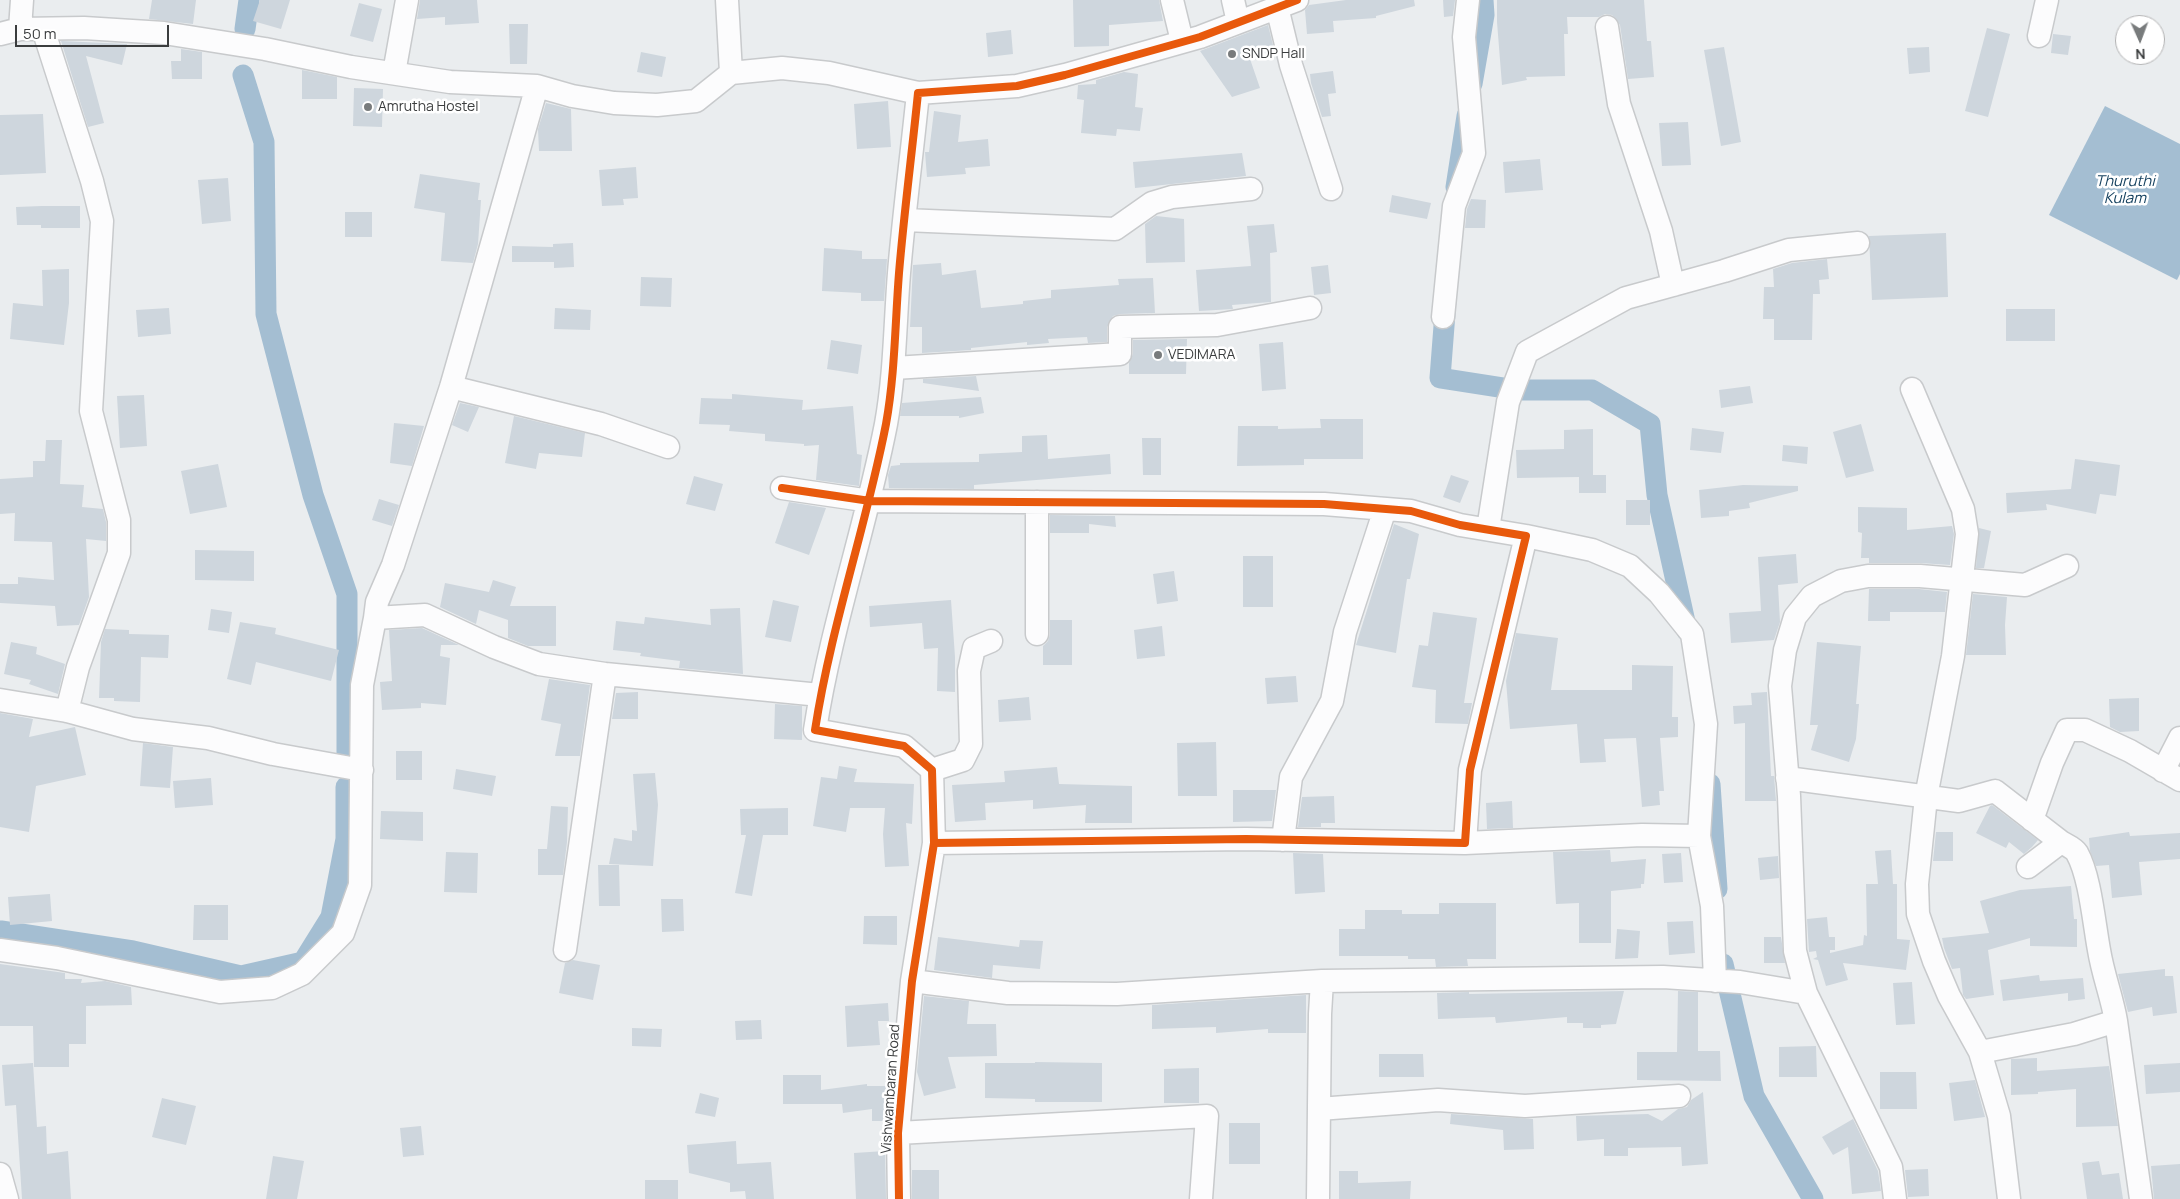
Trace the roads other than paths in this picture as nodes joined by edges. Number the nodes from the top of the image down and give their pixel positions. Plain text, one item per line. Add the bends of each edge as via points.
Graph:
1 (22, 0) edge
2 (407, 0) edge
3 (726, 0) edge
4 (1172, 0) edge
5 (1233, 0) edge
6 (1468, 0) edge
7 (2047, 0) edge
8 (1287, 4) edge
9 (1238, 22) junction
10 (1607, 27) dead end
11 (43, 29) junction
12 (10, 31) edge
13 (2039, 36) dead end
14 (1182, 41) junction
15 (394, 73) junction
16 (731, 73) junction
17 (537, 86) junction
18 (918, 93) junction
19 (1251, 189) dead end
20 (1331, 189) dead end
21 (904, 220) junction
22 (1858, 243) dead end
23 (1673, 285) junction
24 (1310, 308) dead end
25 (1443, 317) dead end
26 (894, 368) junction
27 (452, 387) junction
28 (1912, 390) dead end
29 (668, 447) dead end
30 (782, 488) dead end
31 (870, 501) junction
32 (1037, 502) junction
33 (1385, 509) junction
34 (1488, 529) junction
35 (1526, 536) junction
36 (2068, 566) dead end
37 (1960, 580) junction
38 (375, 618) junction
39 (1037, 634) dead end
40 (990, 641) dead end
41 (605, 674) junction
42 (820, 695) junction
43 (0, 700) edge
44 (67, 711) junction
45 (2180, 738) edge
46 (362, 770) junction
47 (932, 770) junction
48 (2172, 776) edge
49 (1787, 778) junction
50 (1926, 797) junction
51 (2032, 820) junction
52 (1699, 836) junction
53 (1283, 840) junction
54 (934, 842) junction
55 (2061, 842) junction
56 (1465, 844) junction
57 (2028, 867) dead end
58 (0, 950) edge
59 (565, 950) dead end
60 (912, 981) junction
61 (1322, 981) junction
62 (1716, 981) junction
63 (1806, 993) junction
64 (2116, 1022) junction
65 (1980, 1052) junction
66 (1679, 1096) dead end
67 (1319, 1109) junction
68 (898, 1132) junction
69 (0, 1174) edge
70 (7, 1199) edge
71 (899, 1199) edge
72 (1202, 1199) edge
73 (1318, 1199) edge
74 (1895, 1199) edge
75 (2010, 1199) edge
76 (2141, 1199) edge

1 - 12 street
2 - 15 street
3 - 16 street
4 - 14 street
5 - 9 street
6 - 25 street via 1464,37 1474,153 1454,206
7 - 13 street
8 - 9 street
8 - 20 street via 1291,65
9 - 14 street
10 - 23 street via 1619,104 1661,231
11 - 12 street
11 - 15 street via 164,33
11 - 44 street via 102,221 91,411 119,520 119,553 78,667
14 - 18 street via 1122,60 1017,86
15 - 17 street via 450,82
16 - 17 street via 696,101 657,105 606,102
16 - 18 street via 782,68 829,73
17 - 27 street
18 - 21 street
19 - 21 street via 1172,197 1152,203 1115,229
21 - 26 street
22 - 23 street via 1789,250
23 - 34 street via 1626,298 1527,352 1508,402
24 - 26 street via 1217,325 1120,327 1120,354
26 - 31 street
27 - 29 street via 601,424
27 - 38 street via 393,565 377,602
28 - 37 street via 1963,509 1967,534
30 - 31 street
31 - 32 street
31 - 42 street
32 - 33 street via 1324,504
32 - 39 street
33 - 34 street via 1411,511
33 - 53 street via 1345,632 1332,701 1291,777
34 - 35 street
35 - 52 street via 1592,550 1630,566 1659,593 1692,634 1706,724
35 - 56 street via 1470,770
36 - 37 street via 2025,585
37 - 49 street via 1868,576 1841,582 1812,596 1795,617 1785,650 1780,686
37 - 50 street via 1953,656
38 - 41 street via 424,615 538,664
38 - 46 street via 362,685
40 - 47 street via 974,648 969,670 971,744 963,760
41 - 42 street
41 - 59 street
42 - 47 street via 815,730 904,746
43 - 44 street
44 - 46 street via 133,729 208,738
45 - 48 street
46 - 58 street via 360,885 343,933 302,974 272,988 220,992 57,958
47 - 54 street, Vishwambaran Road
48 - 51 street via 2085,730 2067,730
49 - 50 street
49 - 63 street via 1795,950
50 - 51 street via 1959,801 1995,791
50 - 65 street via 1917,884 1918,914 1949,996
51 - 55 street
52 - 56 street via 1642,834
52 - 62 street via 1712,906
53 - 54 street
53 - 56 street
54 - 60 street, Vishwambaran Road
55 - 57 street
55 - 64 street via 2076,851 2086,879
60 - 61 street via 1008,993 1117,994
60 - 68 street, Vishwambaran Road
61 - 62 street via 1663,977
61 - 67 street
62 - 63 street
63 - 74 street via 1891,1167
64 - 65 street via 2074,1034
64 - 76 street
65 - 75 street via 1999,1116
66 - 67 street via 1525,1106 1438,1100
67 - 73 street
68 - 71 street, Vishwambaran Road
68 - 72 street via 1207,1116
69 - 70 street

